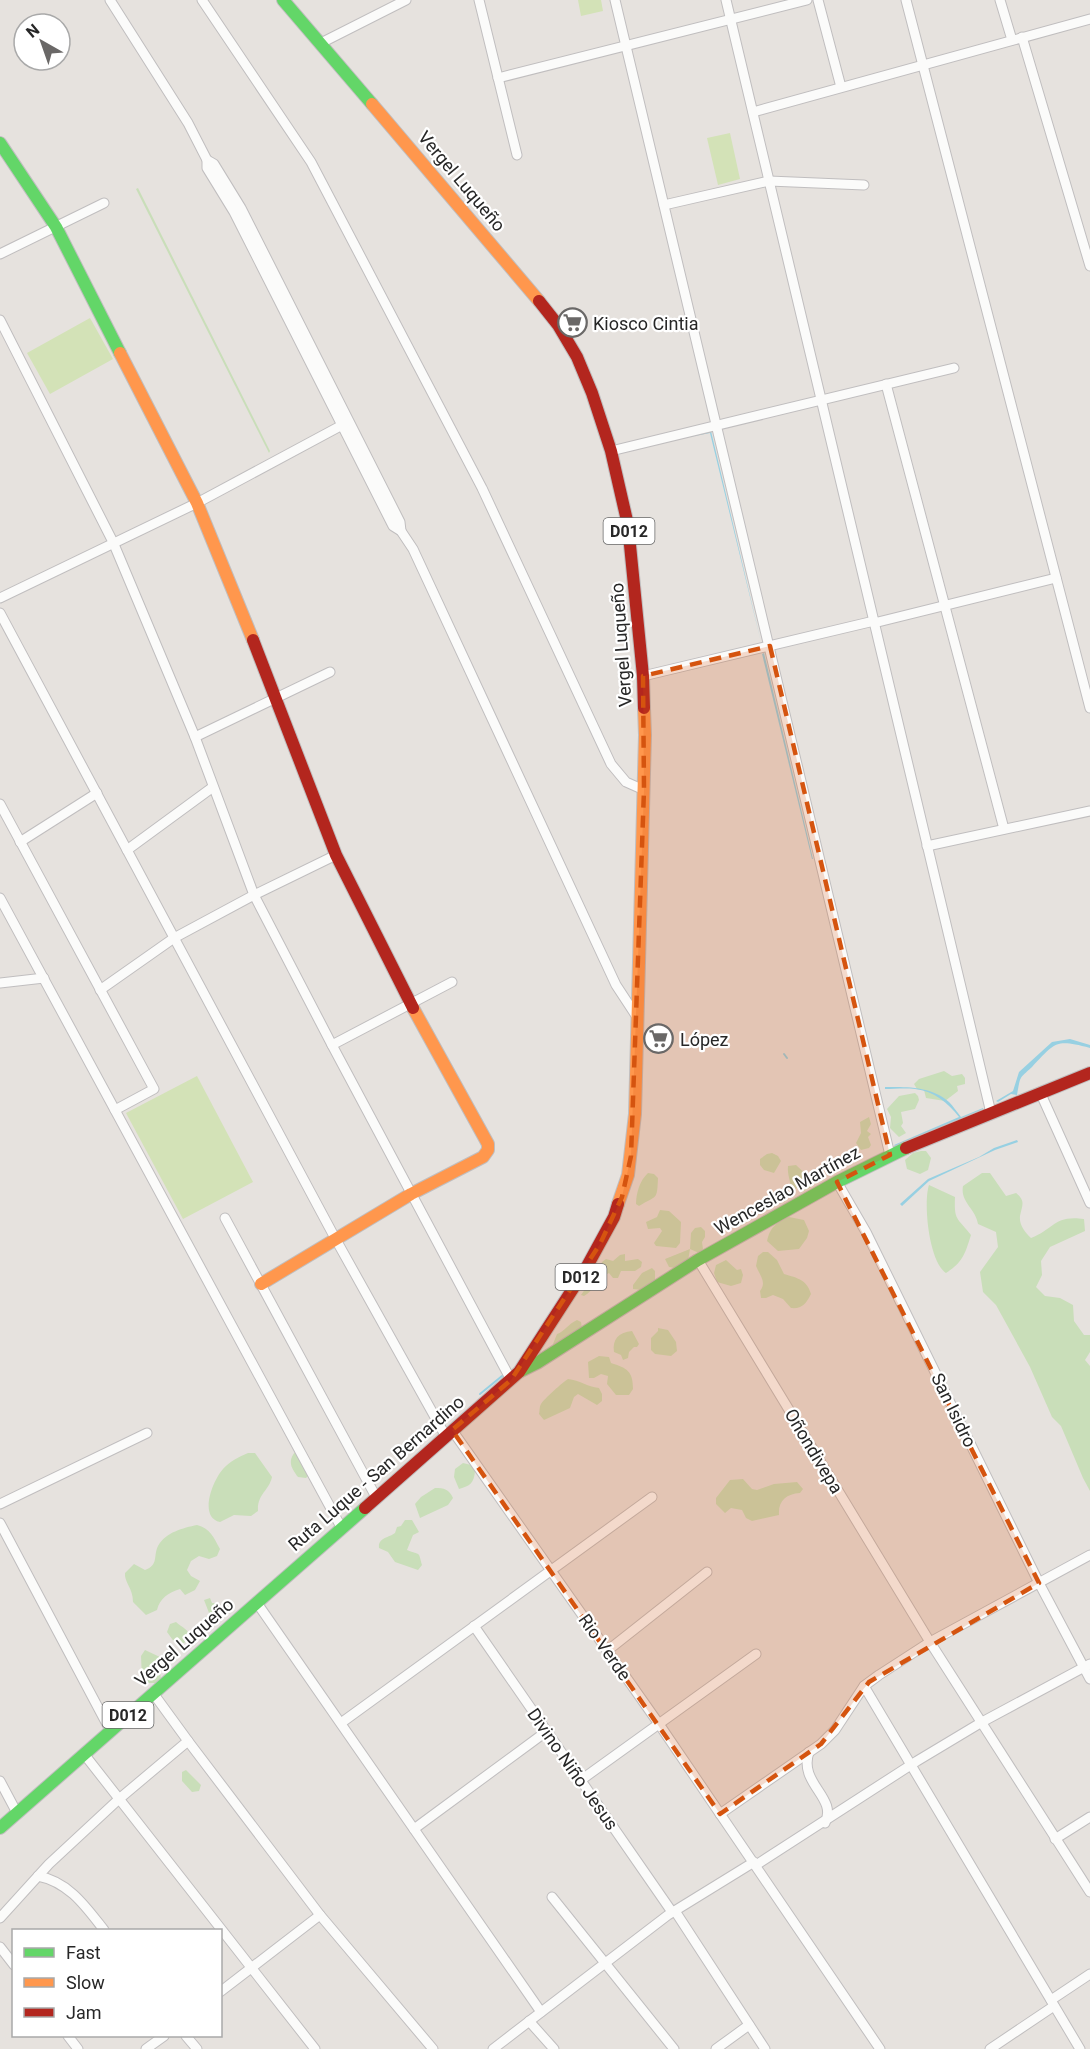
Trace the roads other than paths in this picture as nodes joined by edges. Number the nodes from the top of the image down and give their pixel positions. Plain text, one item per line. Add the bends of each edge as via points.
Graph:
1 (110, 0) edge
2 (202, 0) edge
3 (283, 0) edge
4 (406, 0) edge
5 (479, 0) edge
6 (615, 0) edge
7 (726, 0) edge
8 (807, 0) edge
9 (818, 0) edge
10 (906, 0) edge
11 (1000, 0) edge
12 (730, 19) junction
13 (1090, 19) edge
14 (1022, 37) junction
15 (1012, 40) junction
16 (321, 43) junction
17 (626, 46) junction
18 (924, 64) junction
19 (498, 78) junction
20 (841, 87) junction
21 (753, 112) junction
22 (0, 143) edge
23 (517, 155) dead end
24 (769, 180) junction
25 (864, 185) dead end
26 (104, 203) dead end
27 (664, 205) junction
28 (56, 226) junction
29 (0, 254) edge
30 (1090, 266) edge
31 (0, 320) edge
32 (954, 368) dead end
33 (886, 384) junction
34 (821, 400) junction
35 (345, 423) junction
36 (717, 425) junction
37 (611, 451) junction
38 (197, 503) junction
39 (113, 542) junction
40 (1056, 578) junction
41 (0, 598) edge
42 (946, 605) junction
43 (0, 613) edge
44 (873, 621) junction
45 (770, 646) junction
46 (330, 672) dead end
47 (643, 676) junction
48 (277, 698) junction
49 (1090, 708) edge
50 (195, 737) junction
51 (213, 787) junction
52 (644, 790) junction
53 (97, 794) junction
54 (0, 804) edge
55 (1090, 811) edge
56 (1004, 829) junction
57 (20, 842) junction
58 (927, 846) junction
59 (127, 850) junction
60 (336, 855) junction
61 (254, 895) junction
62 (0, 898) edge
63 (174, 938) junction
64 (44, 978) junction
65 (452, 982) dead end
66 (0, 983) edge
67 (100, 990) junction
68 (411, 1004) junction
69 (638, 1017) junction
70 (332, 1045) junction
71 (1090, 1073) edge
72 (1040, 1092) junction
73 (115, 1110) junction
74 (991, 1113) junction
75 (890, 1155) junction
76 (837, 1182) junction
77 (411, 1194) junction
78 (1090, 1203) edge
79 (225, 1218) dead end
80 (335, 1238) junction
81 (698, 1260) junction
82 (261, 1284) junction
83 (515, 1376) junction
84 (147, 1433) dead end
85 (449, 1433) junction
86 (376, 1497) junction
87 (652, 1497) dead end
88 (0, 1504) edge
89 (0, 1523) edge
90 (341, 1527) junction
91 (1090, 1555) edge
92 (551, 1571) junction
93 (707, 1572) dead end
94 (1039, 1583) junction
95 (257, 1603) junction
96 (474, 1626) junction
97 (930, 1642) junction
98 (607, 1651) junction
99 (756, 1654) dead end
100 (1087, 1665) edge
101 (1090, 1679) edge
102 (864, 1686) junction
103 (153, 1693) junction
104 (982, 1722) junction
105 (341, 1723) junction
106 (659, 1724) junction
107 (110, 1730) junction
108 (547, 1731) junction
109 (188, 1741) junction
110 (809, 1752) junction
111 (84, 1754) junction
112 (910, 1765) junction
113 (581, 1780) junction
114 (0, 1781) edge
115 (119, 1799) junction
116 (17, 1813) junction
117 (720, 1814) junction
118 (1090, 1817) edge
119 (825, 1823) junction
120 (0, 1828) edge
121 (414, 1829) junction
122 (1055, 1839) junction
123 (755, 1864) junction
124 (38, 1876) junction
125 (1090, 1892) edge
126 (552, 1897) dead end
127 (674, 1912) junction
128 (320, 1915) junction
129 (0, 1918) edge
130 (103, 1929) edge
131 (221, 1929) edge
132 (222, 1931) edge
133 (0, 1947) edge
134 (12, 1962) edge
135 (604, 1964) junction
136 (251, 1968) junction
137 (1090, 1974) edge
138 (222, 1990) edge
139 (1052, 2003) junction
140 (541, 2012) junction
141 (530, 2021) junction
142 (749, 2025) junction
143 (69, 2037) edge
144 (163, 2037) edge
145 (187, 2037) edge
146 (78, 2049) edge
147 (146, 2049) edge
148 (197, 2049) edge
149 (315, 2049) edge
150 (433, 2049) edge
151 (493, 2049) edge
152 (554, 2049) edge
153 (674, 2049) edge
154 (716, 2049) edge
155 (765, 2049) edge
156 (880, 2049) edge
157 (990, 2049) edge
158 (1080, 2049) edge

1 - 35 street via 188,123 207,159 207,168
2 - 52 street via 311,162 485,494 611,764 626,782
3 - 16 main road, Vergel Luqueño / D012
4 - 16 street
5 - 19 street
6 - 17 street
7 - 12 street
8 - 12 street
9 - 20 street
10 - 18 street
11 - 15 street
12 - 17 street
12 - 21 street
13 - 14 street
14 - 15 street
14 - 30 street
15 - 18 street
16 - 37 main road, Vergel Luqueño / D012 via 558,325 583,371
17 - 19 street
17 - 27 street
18 - 20 street
18 - 40 street
19 - 23 street
20 - 21 street
21 - 24 street
22 - 28 main road
24 - 25 street
24 - 27 street
24 - 34 street
26 - 28 street
27 - 36 street
28 - 29 street
28 - 38 main road
31 - 39 street
32 - 33 street
33 - 34 street
33 - 42 street
34 - 36 street
34 - 44 street
35 - 38 street
35 - 69 street via 393,526 413,549 616,985
36 - 37 street
36 - 45 street
37 - 47 main road, Vergel Luqueño / D012 via 628,525
38 - 39 street
38 - 48 main road
39 - 41 street
39 - 50 street
40 - 42 street
40 - 49 street
42 - 44 street
42 - 56 street
43 - 53 street, Rio Verde
44 - 45 street
44 - 58 street
45 - 47 street
45 - 75 street
46 - 48 street
47 - 52 main road, Vergel Luqueño / D012
48 - 50 street
48 - 60 main road
50 - 51 street
51 - 59 street
51 - 61 street
52 - 69 main road, Vergel Luqueño / D012
53 - 57 street
53 - 59 street, Rio Verde
54 - 57 street
55 - 56 street
56 - 58 street
57 - 67 street
58 - 74 street
59 - 63 street, Rio Verde
60 - 61 street
60 - 68 main road
61 - 63 street
61 - 70 street
62 - 64 street
63 - 67 street
63 - 80 street, Rio Verde
64 - 66 street
64 - 73 street
65 - 68 street
67 - 73 street via 154,1089
68 - 70 street
68 - 77 main road via 489,1150 483,1157
69 - 83 main road, Vergel Luqueño / D012 via 632,1146 622,1197 600,1245
70 - 77 street
71 - 72 main road, Wenceslao Martínez
72 - 74 main road, Wenceslao Martínez
72 - 78 street
73 - 90 street
74 - 75 main road, Wenceslao Martínez
75 - 76 main road, Wenceslao Martínez
76 - 81 main road, Wenceslao Martínez
76 - 94 street, San Isidro via 869,1238
77 - 80 main road
77 - 83 street
79 - 82 street
80 - 82 main road
80 - 85 street, Rio Verde
81 - 83 main road, Wenceslao Martínez
81 - 97 street, Oñondivepa
82 - 86 street
83 - 85 main road, Ruta Luque - San Bernardino / D012
84 - 88 street
85 - 86 main road, Ruta Luque - San Bernardino / D012
85 - 92 street, Rio Verde
86 - 90 main road, Ruta Luque - San Bernardino / D012
87 - 92 street
89 - 107 street
90 - 95 main road, Ruta Luque - San Bernardino / D012
91 - 94 street
92 - 96 street
92 - 98 street, Rio Verde
93 - 98 street
94 - 97 street
94 - 100 street, San Isidro
95 - 103 main road, Vergel Luqueño / D012
95 - 105 street
96 - 105 street
96 - 108 street, Divino Niño Jesus
97 - 102 street
97 - 104 street, Oñondivepa
98 - 106 street, Rio Verde
99 - 106 street
100 - 101 street, San Isidro
100 - 104 street
102 - 110 street via 835,1730
102 - 112 street
103 - 107 main road, Vergel Luqueño / D012
103 - 109 street
104 - 112 street
104 - 122 street, Oñondivepa
105 - 121 street
106 - 113 street
106 - 117 street, Rio Verde
107 - 111 main road, Vergel Luqueño / D012
108 - 113 street, Divino Niño Jesus
108 - 121 street
109 - 115 street
109 - 128 street
110 - 117 street
110 - 119 street via 807,1770 828,1806
111 - 115 street
111 - 116 main road, Vergel Luqueño / D012
112 - 119 street
112 - 139 street
113 - 127 street, Divino Niño Jesus
114 - 116 street
115 - 124 street
115 - 131 street
116 - 120 main road, Vergel Luqueño / D012
117 - 123 street, Rio Verde
118 - 122 street
119 - 123 street
121 - 140 street
122 - 125 street, Oñondivepa
123 - 127 street
123 - 156 street, Rio Verde
124 - 129 street
124 - 130 street via 51,1879 74,1895
126 - 135 street
127 - 135 street
127 - 142 street, Divino Niño Jesus
128 - 136 street
128 - 150 street
132 - 136 street
133 - 134 street
135 - 140 street
135 - 153 street
136 - 138 street
136 - 149 street
137 - 139 street
139 - 157 street
139 - 158 street
140 - 141 street
141 - 151 street
141 - 152 street
142 - 154 street
142 - 155 street, Divino Niño Jesus
143 - 146 street
144 - 147 street
145 - 148 street

